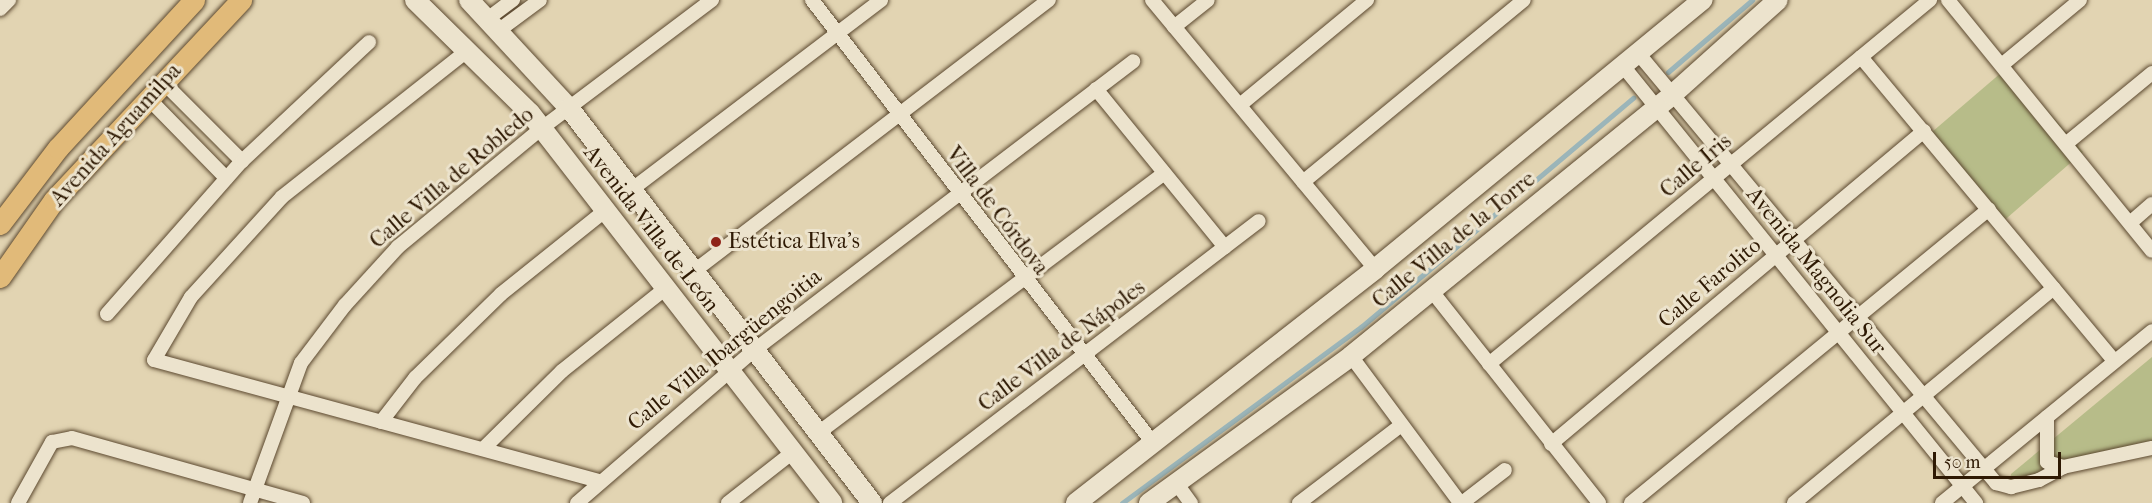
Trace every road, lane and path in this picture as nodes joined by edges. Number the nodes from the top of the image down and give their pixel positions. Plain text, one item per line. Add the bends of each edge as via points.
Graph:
1 (9, 0) edge
2 (194, 0) edge
3 (241, 0) edge
4 (415, 0) edge
5 (513, 0) edge
6 (540, 0) edge
7 (712, 0) edge
8 (812, 0) edge
9 (881, 0) edge
10 (1025, 0) edge
11 (1049, 0) edge
12 (1152, 0) edge
13 (1208, 0) edge
14 (1367, 0) edge
15 (1524, 0) edge
16 (1703, 0) edge
17 (1778, 0) edge
18 (1930, 0) edge
19 (1948, 0) edge
20 (2080, 0) edge
21 (473, 1) edge
22 (0, 9) edge
23 (1034, 11) junction
24 (492, 26) junction
25 (1174, 27) junction
26 (838, 34) junction
27 (369, 42) dead end
28 (468, 50) junction
29 (1860, 57) junction
30 (1630, 59) junction
31 (1133, 61) dead end
32 (2003, 64) junction
33 (2152, 73) edge
34 (163, 82) junction
35 (1096, 89) junction
36 (1672, 95) junction
37 (148, 98) junction
38 (1240, 105) junction
39 (1656, 106) junction
40 (569, 108) junction
41 (898, 116) junction
42 (542, 128) junction
43 (1924, 131) junction
44 (2067, 143) junction
45 (242, 162) junction
46 (1730, 165) junction
47 (1164, 173) junction
48 (226, 178) junction
49 (1714, 178) junction
50 (1304, 182) junction
51 (631, 190) junction
52 (959, 196) junction
53 (54, 200) junction
54 (2152, 204) edge
55 (1989, 209) junction
56 (606, 210) junction
57 (1258, 220) dead end
58 (2130, 223) junction
59 (0, 224) edge
60 (1792, 242) junction
61 (1225, 247) junction
62 (2152, 250) edge
63 (0, 254) edge
64 (1776, 255) junction
65 (1375, 269) junction
66 (693, 272) junction
67 (0, 277) edge
68 (1023, 279) junction
69 (666, 288) junction
70 (2054, 288) junction
71 (1431, 290) junction
72 (107, 314) dead end
73 (1856, 319) junction
74 (2152, 331) edge
75 (1839, 334) junction
76 (753, 351) junction
77 (1351, 356) junction
78 (1083, 357) junction
79 (2114, 361) junction
80 (1489, 364) junction
81 (730, 370) junction
82 (285, 396) junction
83 (1921, 398) junction
84 (1903, 413) junction
85 (2047, 417) junction
86 (381, 422) junction
87 (1400, 426) junction
88 (818, 434) junction
89 (1153, 443) junction
90 (1551, 444) junction
91 (2152, 448) edge
92 (483, 449) junction
93 (793, 452) junction
94 (2063, 467) junction
95 (1505, 470) dead end
96 (1981, 471) junction
97 (600, 481) junction
98 (1177, 484) junction
99 (1962, 487) junction
100 (254, 489) junction
101 (18, 503) edge
102 (250, 503) edge
103 (303, 503) edge
104 (577, 503) edge
105 (728, 503) edge
106 (831, 503) edge
107 (872, 503) edge
108 (890, 503) edge
109 (1076, 503) edge
110 (1149, 503) edge
111 (1191, 503) edge
112 (1299, 503) edge
113 (1461, 503) edge
114 (1599, 503) edge
115 (1631, 503) edge
116 (1794, 503) edge
117 (1942, 503) edge
118 (1976, 503) edge

1 - 22 street
2 - 59 main road, Avenida Aguamilpa via 58,148
3 - 34 main road, Avenida Aguamilpa
4 - 28 street, Avenida Villa de León
5 - 24 street
6 - 24 street
7 - 40 street, Calle Villa de Robledo
8 - 26 street, Villa de Córdova
9 - 26 street
10 - 23 street
11 - 23 street
12 - 25 street
13 - 25 street
14 - 38 street
15 - 50 street
16 - 30 street, Calle Villa de la Torre
17 - 36 street, Calle Villa de la Torre
18 - 29 street, Calle Iris
19 - 32 street
20 - 32 street
21 - 24 street, Avenida Villa de León
23 - 41 street
24 - 40 street, Avenida Villa de León
25 - 38 street
26 - 41 street, Villa de Córdova
26 - 51 street
27 - 45 street
28 - 42 street, Avenida Villa de León
28 - 82 street via 274,206 190,297 154,360
29 - 43 street
29 - 46 street, Calle Iris
30 - 36 street, Avenida Magnolia Sur
30 - 39 street, Avenida Magnolia Sur
30 - 65 street, Calle Villa de la Torre
31 - 35 street, Calle Villa Ibargüengoitia
32 - 44 street
33 - 44 street
34 - 37 main road, Avenida Aguamilpa
34 - 45 street
35 - 47 street
35 - 52 street, Calle Villa Ibargüengoitia
36 - 39 street, Calle Villa de la Torre
36 - 46 street, Avenida Magnolia Sur
37 - 48 street
37 - 53 main road, Avenida Aguamilpa
38 - 50 street
39 - 49 street, Avenida Magnolia Sur
39 - 71 street, Calle Villa de la Torre
40 - 42 street, Calle Villa de Robledo
40 - 51 street, Avenida Villa de León
41 - 52 street, Villa de Córdova
41 - 66 street
42 - 56 street, Avenida Villa de León
42 - 82 street, Calle Villa de Robledo via 399,247 315,342
43 - 55 street
43 - 60 street, Calle Farolito
44 - 58 street
45 - 48 street
46 - 49 street, Calle Iris
46 - 60 street, Avenida Magnolia Sur
47 - 61 street
47 - 68 street
48 - 72 street
49 - 64 street, Avenida Magnolia Sur
49 - 80 street, Calle Iris
50 - 65 street
51 - 66 street, Avenida Villa de León
52 - 68 street, Villa de Córdova
52 - 76 street, Calle Villa Ibargüengoitia
53 - 63 main road via 33,210
53 - 67 main road, Avenida Aguamilpa
54 - 58 street
55 - 70 street
55 - 73 street
56 - 69 street, Avenida Villa de León
56 - 86 street via 501,294 415,378
57 - 61 street, Calle Villa de Nápoles
58 - 62 street
60 - 64 street, Calle Farolito
60 - 73 street, Avenida Magnolia Sur
61 - 78 street, Calle Villa de Nápoles
64 - 75 street, Avenida Magnolia Sur
64 - 90 street, Calle Farolito
65 - 89 street, Calle Villa de la Torre
66 - 76 street, Avenida Villa de León
68 - 78 street, Villa de Córdova
68 - 88 street
69 - 81 street, Avenida Villa de León
69 - 92 street via 562,371
70 - 79 street
70 - 83 street
71 - 77 street, Calle Villa de la Torre
71 - 80 street
73 - 75 street
73 - 83 street, Avenida Magnolia Sur
74 - 79 street
75 - 84 street, Avenida Magnolia Sur
75 - 115 street
76 - 81 street, Calle Villa Ibargüengoitia
76 - 88 street, Avenida Villa de León
77 - 87 street
77 - 98 street, Calle Villa de la Torre
78 - 89 street, Villa de Córdova
78 - 108 street, Calle Villa de Nápoles
79 - 85 street
80 - 90 street
81 - 93 street, Avenida Villa de León
81 - 97 street, Calle Villa Ibargüengoitia
82 - 86 street
82 - 100 street, Calle Villa de Robledo
83 - 84 street
83 - 96 street, Avenida Magnolia Sur
84 - 99 street, Avenida Magnolia Sur
84 - 116 street
85 - 94 street via 2047,462
85 - 96 street
86 - 92 street
87 - 112 street
87 - 113 street
88 - 107 street, Avenida Villa de León
89 - 109 street, Calle Villa de la Torre
90 - 114 street
91 - 94 street
92 - 97 street
93 - 105 street
93 - 106 street, Avenida Villa de León
94 - 96 street via 2011,486
95 - 113 street
96 - 99 street
97 - 104 street, Calle Villa Ibargüengoitia
98 - 110 street, Calle Villa de la Torre
98 - 111 street
99 - 117 street
99 - 118 street, Avenida Magnolia Sur
100 - 101 street via 72,438 52,442
100 - 102 street, Calle Villa de Robledo
100 - 103 street

